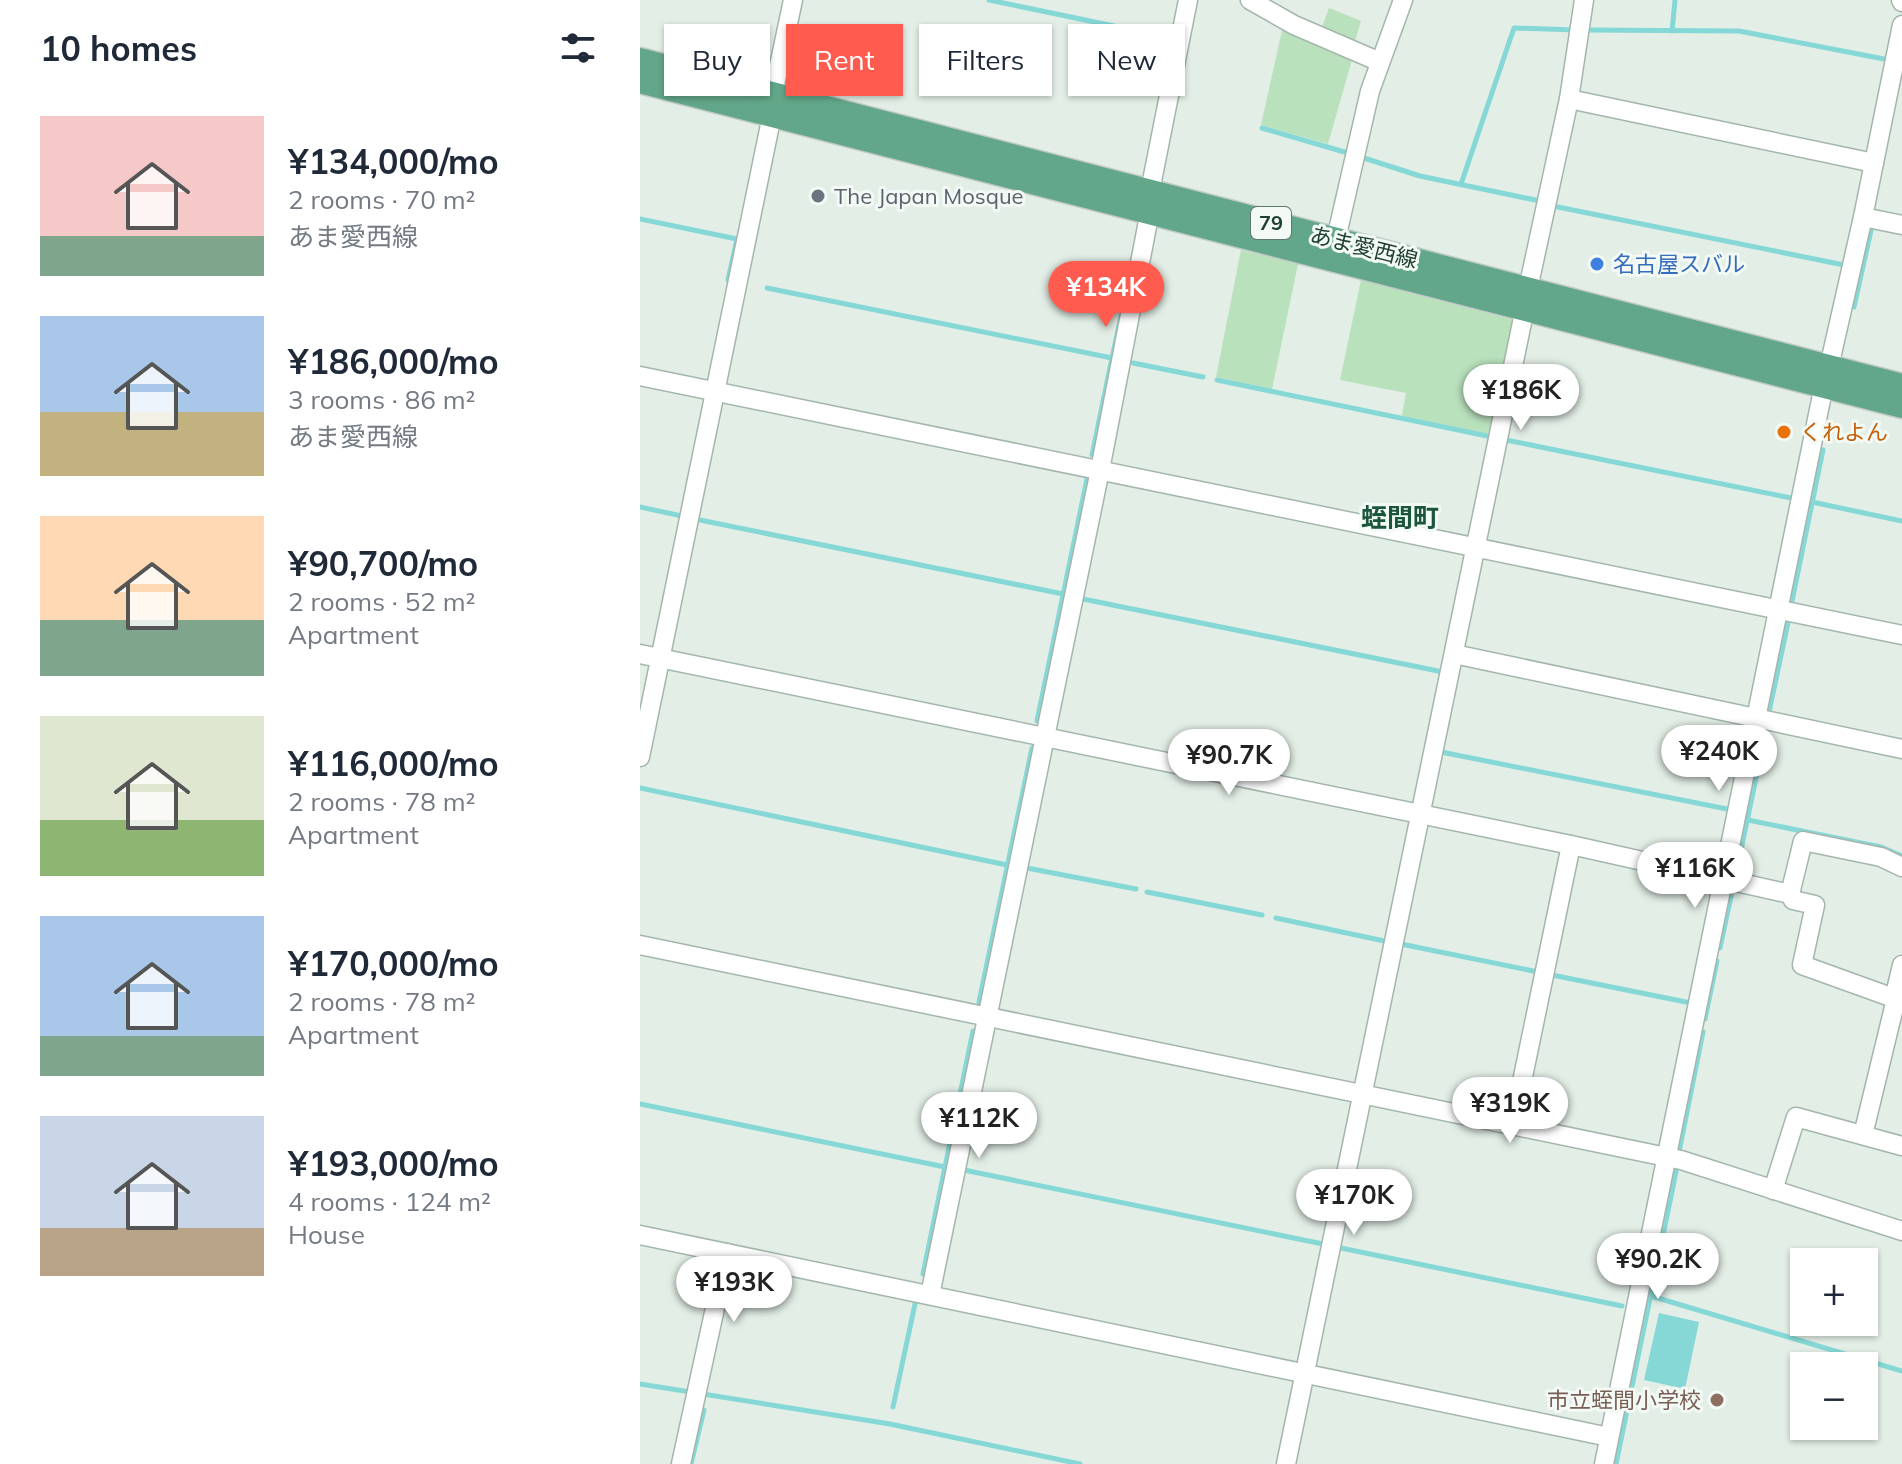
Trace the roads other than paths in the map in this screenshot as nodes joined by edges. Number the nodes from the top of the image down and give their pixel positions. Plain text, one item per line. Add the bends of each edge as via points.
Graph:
1 (793, 0) edge
2 (1188, 0) edge
3 (1250, 0) edge
4 (1403, 0) edge
5 (1584, 0) edge
6 (1902, 25) edge
7 (640, 60) edge
8 (1380, 62) junction
9 (640, 81) edge
10 (1569, 99) junction
11 (772, 104) junction
12 (1874, 163) junction
13 (1150, 201) junction
14 (1863, 217) junction
15 (1902, 225) edge
16 (1336, 239) junction
17 (1527, 298) junction
18 (640, 376) edge
19 (1826, 376) junction
20 (1902, 386) edge
21 (715, 391) junction
22 (1902, 406) edge
23 (1100, 470) junction
24 (1476, 547) junction
25 (1778, 610) junction
26 (1902, 635) edge
27 (640, 654) edge
28 (1454, 654) junction
29 (660, 658) junction
30 (1756, 718) junction
31 (1045, 737) junction
32 (1902, 749) edge
33 (640, 757) edge
34 (1421, 815) junction
35 (1571, 845) junction
36 (1902, 867) edge
37 (1723, 877) junction
38 (1790, 894) junction
39 (640, 945) edge
40 (1902, 965) edge
41 (1897, 1000) edge
42 (987, 1016) junction
43 (1362, 1093) junction
44 (1513, 1125) junction
45 (1863, 1135) junction
46 (1902, 1146) edge
47 (1666, 1157) junction
48 (1773, 1190) junction
49 (1902, 1231) edge
50 (640, 1235) edge
51 (727, 1253) junction
52 (930, 1295) junction
53 (1304, 1372) junction
54 (1609, 1437) junction
55 (681, 1464) edge
56 (1286, 1464) edge
57 (1604, 1464) edge

1 - 11 street
2 - 13 street
3 - 8 street
4 - 8 street
5 - 10 street
6 - 12 street
7 - 11 main road, あま愛西線 / 79
8 - 16 street
9 - 11 main road, あま愛西線 / 79
10 - 12 street
10 - 17 street
11 - 13 main road, あま愛西線 / 79
11 - 21 street
12 - 14 street
13 - 16 main road, あま愛西線 / 79
13 - 17 main road, あま愛西線 / 79
13 - 23 street
14 - 15 street
14 - 19 street
16 - 17 main road, あま愛西線 / 79
17 - 19 main road, あま愛西線 / 79
17 - 24 street
18 - 21 street
19 - 20 main road, あま愛西線 / 79
19 - 22 main road, あま愛西線 / 79
19 - 25 street
21 - 23 street
21 - 29 street
23 - 24 street
23 - 31 street
24 - 25 street
24 - 28 street
25 - 26 street
25 - 30 street
27 - 29 street
28 - 30 street
28 - 34 street
29 - 31 street
29 - 33 street
30 - 32 street
30 - 37 street
31 - 34 street
31 - 42 street
34 - 35 street
34 - 43 street
35 - 37 street
35 - 44 street
36 - 38 street via 1881,857 1803,841
37 - 38 street
37 - 47 street
38 - 41 street via 1793,900 1815,905 1802,965
39 - 42 street
40 - 41 street
41 - 45 street
42 - 43 street
42 - 52 street
43 - 44 street
43 - 53 street
44 - 47 street
45 - 46 street
45 - 48 street via 1796,1117
47 - 48 street
47 - 54 street
48 - 49 street
50 - 51 street
51 - 52 street
51 - 55 street
52 - 53 street
53 - 54 street
53 - 56 street
54 - 57 street

